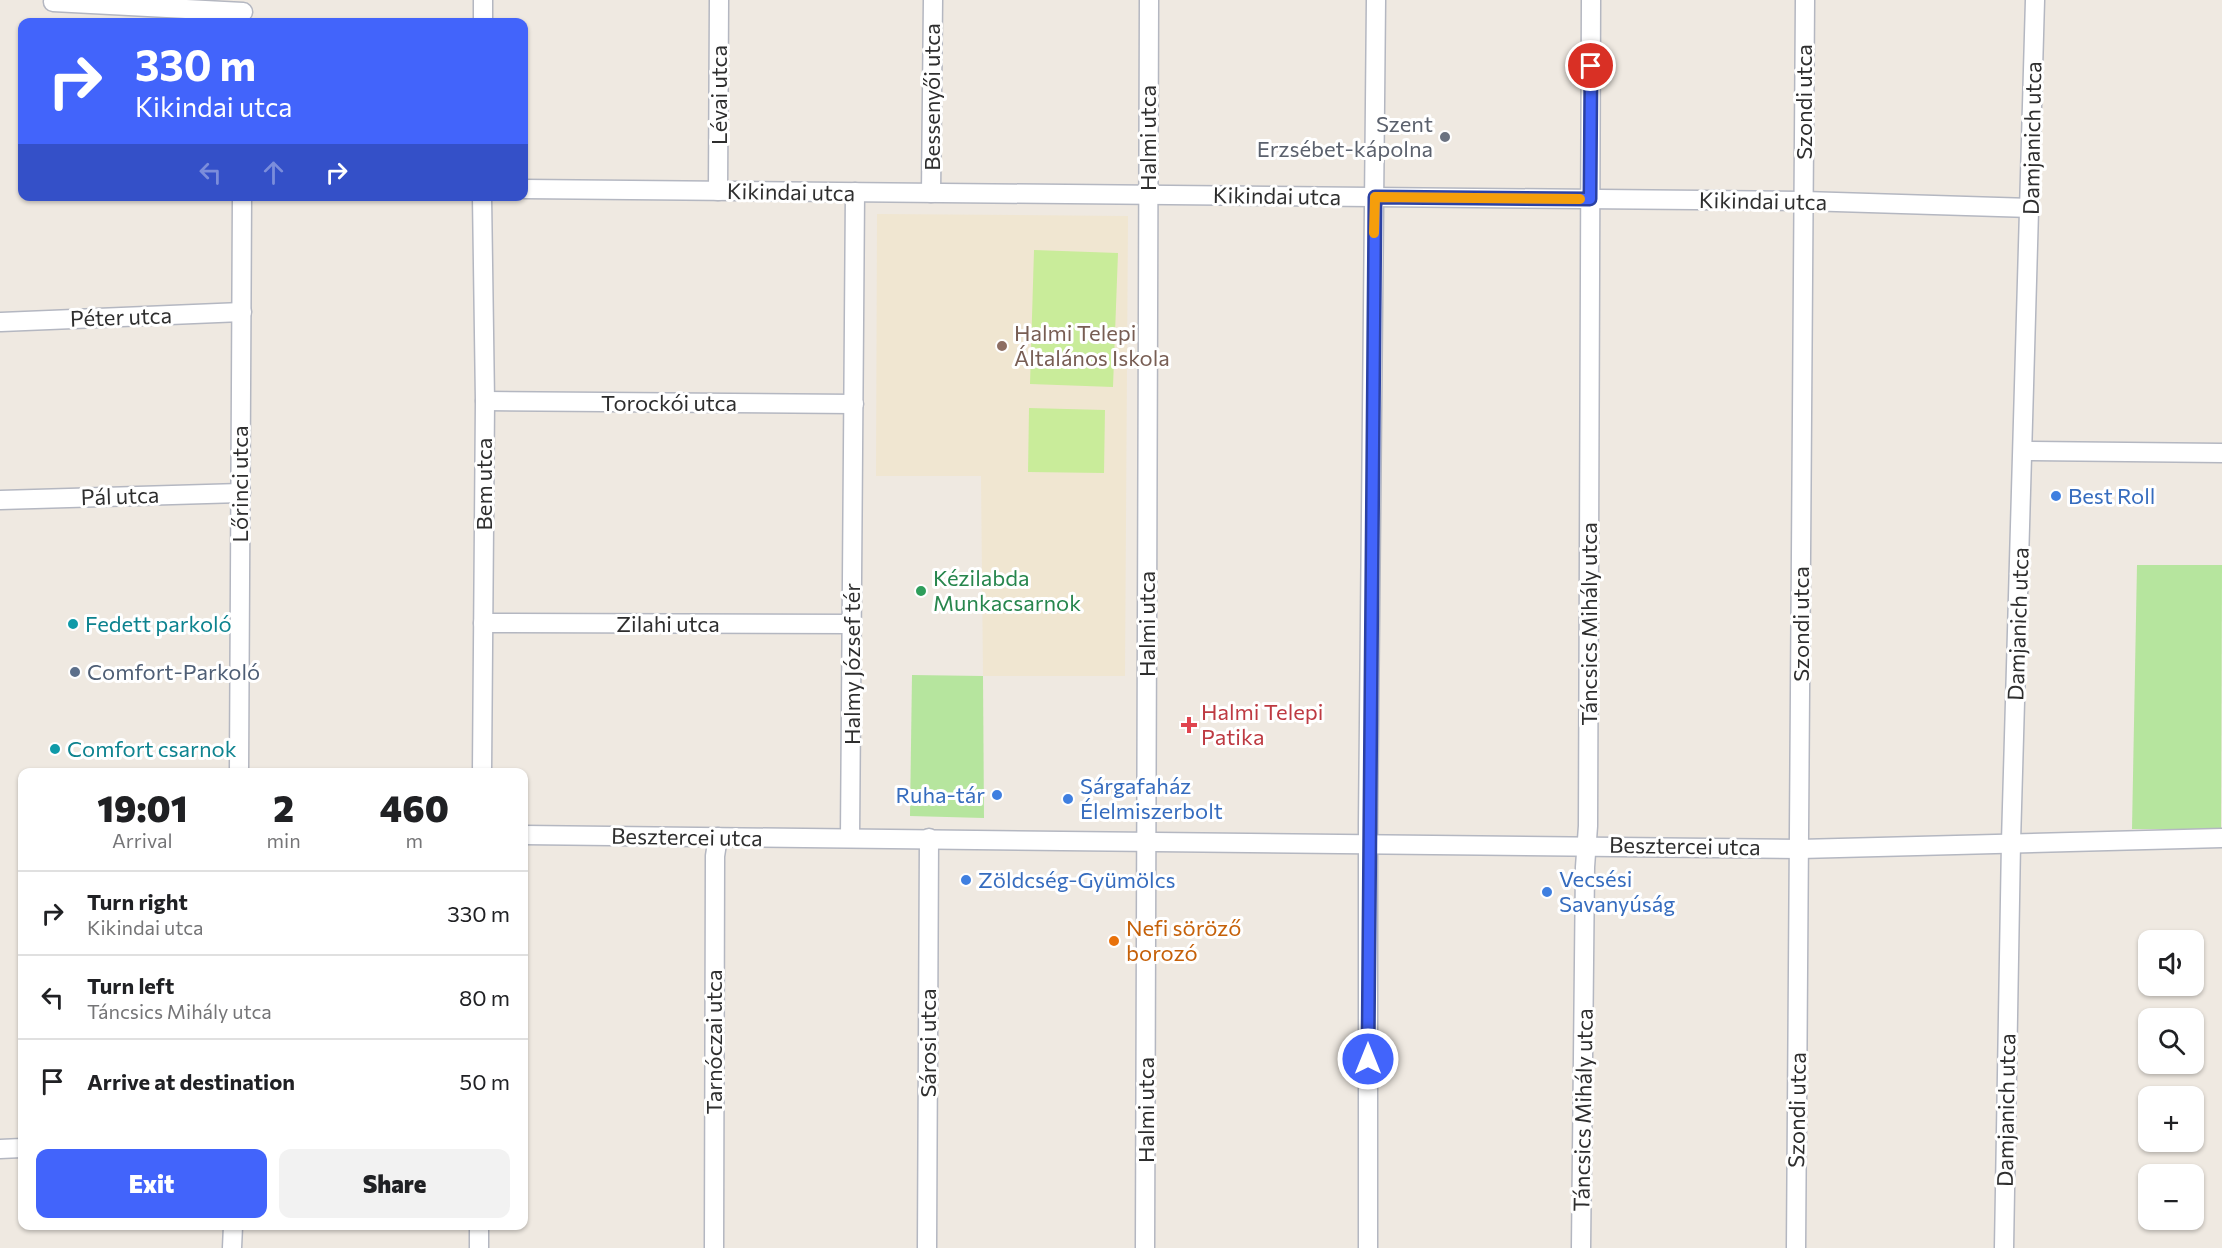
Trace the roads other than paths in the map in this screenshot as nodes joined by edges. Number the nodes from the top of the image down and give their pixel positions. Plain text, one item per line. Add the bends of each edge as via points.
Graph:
1 (483, 0) edge
2 (720, 0) edge
3 (933, 0) edge
4 (1149, 0) edge
5 (1376, 0) edge
6 (1591, 0) edge
7 (1805, 0) edge
8 (2035, 0) edge
9 (53, 2) dead end
10 (243, 12) edge
11 (483, 18) edge
12 (528, 189) edge
13 (718, 191) junction
14 (855, 192) junction
15 (931, 193) junction
16 (1148, 195) junction
17 (1375, 197) junction
18 (1590, 199) junction
19 (242, 201) edge
20 (482, 201) edge
21 (1804, 201) junction
22 (2031, 208) junction
23 (242, 312) junction
24 (1, 322) edge
25 (485, 401) junction
26 (854, 404) junction
27 (2023, 451) junction
28 (2222, 453) edge
29 (241, 493) junction
30 (0, 500) edge
31 (483, 623) junction
32 (852, 624) junction
33 (240, 768) edge
34 (482, 768) edge
35 (528, 835) edge
36 (718, 837) junction
37 (850, 838) junction
38 (929, 838) junction
39 (2222, 838) edge
40 (1148, 840) junction
41 (2011, 842) junction
42 (1370, 844) junction
43 (1588, 844) junction
44 (1800, 849) junction
45 (18, 1148) edge
46 (0, 1149) edge
47 (233, 1230) edge
48 (479, 1230) edge
49 (232, 1248) edge
50 (479, 1248) edge
51 (714, 1248) edge
52 (927, 1248) edge
53 (1145, 1248) edge
54 (1368, 1248) edge
55 (1581, 1248) edge
56 (1796, 1248) edge
57 (2004, 1248) edge

1 - 11 street
2 - 13 street, Lévai utca
3 - 15 street, Bessenyői utca
4 - 16 street, Halmi utca
5 - 17 street
6 - 18 street, Táncsics Mihály utca
7 - 21 street, Szondi utca
8 - 22 street, Damjanich utca
9 - 10 street
12 - 13 street, Kikindai utca
13 - 14 street, Kikindai utca
14 - 15 street, Kikindai utca
14 - 26 street, Halmy József tér
15 - 16 street, Kikindai utca
16 - 17 street, Kikindai utca
16 - 40 street, Halmi utca
17 - 18 street, Kikindai utca
17 - 42 street
18 - 21 street, Kikindai utca
18 - 43 street, Táncsics Mihály utca
19 - 23 street, Lőrinci utca
20 - 25 street, Bem utca
21 - 22 street, Kikindai utca
21 - 44 street, Szondi utca
22 - 27 street, Damjanich utca
23 - 24 street, Péter utca
23 - 29 street, Lőrinci utca
25 - 26 street, Torockói utca
25 - 31 street, Bem utca
26 - 32 street, Halmy József tér
27 - 28 street
27 - 41 street, Damjanich utca
29 - 30 street, Pál utca
29 - 33 street, Lőrinci utca
31 - 32 street, Zilahi utca
31 - 34 street, Bem utca
32 - 37 street, Halmy József tér
35 - 36 street, Besztercei utca
36 - 37 street, Besztercei utca
36 - 51 street, Tarnóczai utca
37 - 38 street
38 - 40 street
38 - 52 street, Sárosi utca
39 - 41 street, Besztercei utca
40 - 42 street, Besztercei utca
40 - 53 street, Halmi utca
41 - 44 street, Besztercei utca
41 - 57 street, Damjanich utca
42 - 43 street, Besztercei utca
42 - 54 street
43 - 44 street, Besztercei utca
43 - 55 street, Táncsics Mihály utca
44 - 56 street, Szondi utca
45 - 46 street
47 - 49 street
48 - 50 street

